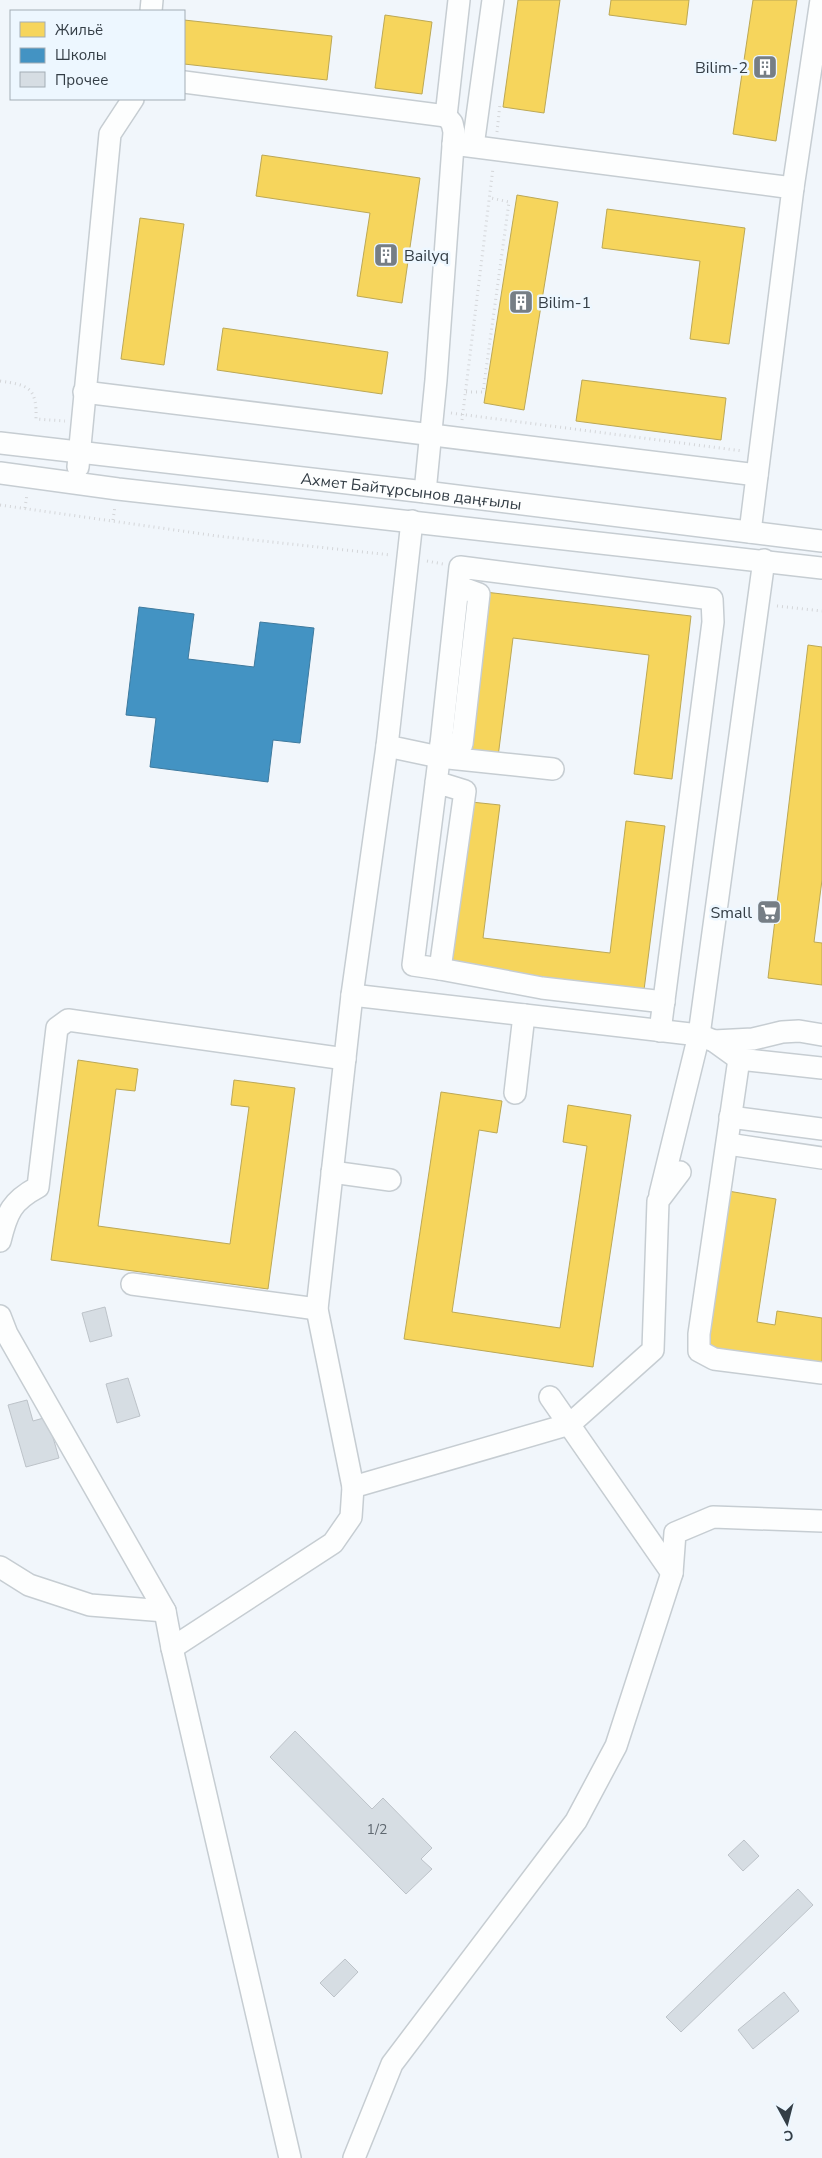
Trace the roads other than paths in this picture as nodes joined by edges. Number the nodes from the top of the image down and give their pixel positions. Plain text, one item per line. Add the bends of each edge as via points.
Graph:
1 (459, 0) edge
2 (492, 0) edge
3 (821, 0) edge
4 (185, 82) edge
5 (132, 100) edge
6 (446, 116) junction
7 (463, 145) junction
8 (793, 188) junction
9 (84, 392) junction
10 (431, 435) junction
11 (0, 443) edge
12 (80, 453) junction
13 (0, 473) edge
14 (757, 475) junction
15 (76, 482) junction
16 (425, 492) junction
17 (412, 521) junction
18 (750, 532) junction
19 (822, 541) edge
20 (764, 560) junction
21 (822, 568) edge
22 (387, 746) junction
23 (440, 750) junction
24 (552, 769) dead end
25 (436, 782) junction
26 (440, 969) junction
27 (352, 995) junction
28 (664, 1002) junction
29 (524, 1015) junction
30 (660, 1031) junction
31 (822, 1034) edge
32 (706, 1038) junction
33 (344, 1059) junction
34 (739, 1059) junction
35 (822, 1068) edge
36 (515, 1093) dead end
37 (730, 1117) junction
38 (822, 1129) edge
39 (728, 1144) junction
40 (822, 1158) edge
41 (332, 1172) junction
42 (680, 1172) dead end
43 (390, 1180) dead end
44 (658, 1201) junction
45 (0, 1240) edge
46 (132, 1284) dead end
47 (317, 1309) junction
48 (0, 1316) edge
49 (822, 1373) edge
50 (550, 1397) dead end
51 (570, 1424) junction
52 (353, 1487) junction
53 (822, 1521) edge
54 (0, 1567) edge
55 (672, 1573) junction
56 (165, 1611) junction
57 (172, 1648) junction
58 (290, 2158) edge
59 (354, 2158) edge

1 - 6 street
2 - 7 street
3 - 8 street
4 - 6 street
5 - 9 street via 110,134
6 - 7 street
7 - 8 street
7 - 10 street
8 - 14 street
9 - 10 street
9 - 12 street
10 - 14 street
10 - 16 street
11 - 12 street, Ахмет Байтұрсынов даңғылы
12 - 15 street
12 - 16 street, Ахмет Байтұрсынов даңғылы
13 - 15 street, Ахмет Байтұрсынов даңғылы
14 - 18 street
15 - 17 street, Ахмет Байтұрсынов даңғылы
16 - 18 street, Ахмет Байтұрсынов даңғылы
17 - 20 street, Ахмет Байтұрсынов даңғылы
17 - 22 street
18 - 19 street, Ахмет Байтұрсынов даңғылы
20 - 21 street, Ахмет Байтұрсынов даңғылы
20 - 32 street
22 - 23 street
22 - 27 street
23 - 24 street
23 - 25 street
23 - 28 street via 460,577 712,599 713,622
25 - 26 street via 465,791
25 - 26 street via 412,965
26 - 28 street via 542,988
27 - 29 street
27 - 33 street
28 - 30 street
29 - 30 street
29 - 36 street
30 - 32 street
31 - 32 street via 799,1031 753,1039
32 - 34 street
32 - 44 street
33 - 41 street
33 - 45 street via 68,1020 57,1028 54,1043 38,1187 21,1196 10,1211
34 - 35 street
34 - 37 street
37 - 38 street
37 - 39 street
39 - 40 street
39 - 49 street via 699,1352 714,1359
41 - 43 street
41 - 47 street
42 - 44 street
44 - 51 street via 653,1350
46 - 47 street
47 - 52 street
48 - 56 street via 7,1334
50 - 51 street
51 - 52 street
51 - 55 street
52 - 57 street via 351,1518 333,1544
53 - 55 street via 713,1517 675,1533
54 - 56 street via 29,1585 90,1605
55 - 59 street via 616,1746 576,1821 392,2064
56 - 57 street
57 - 58 street

